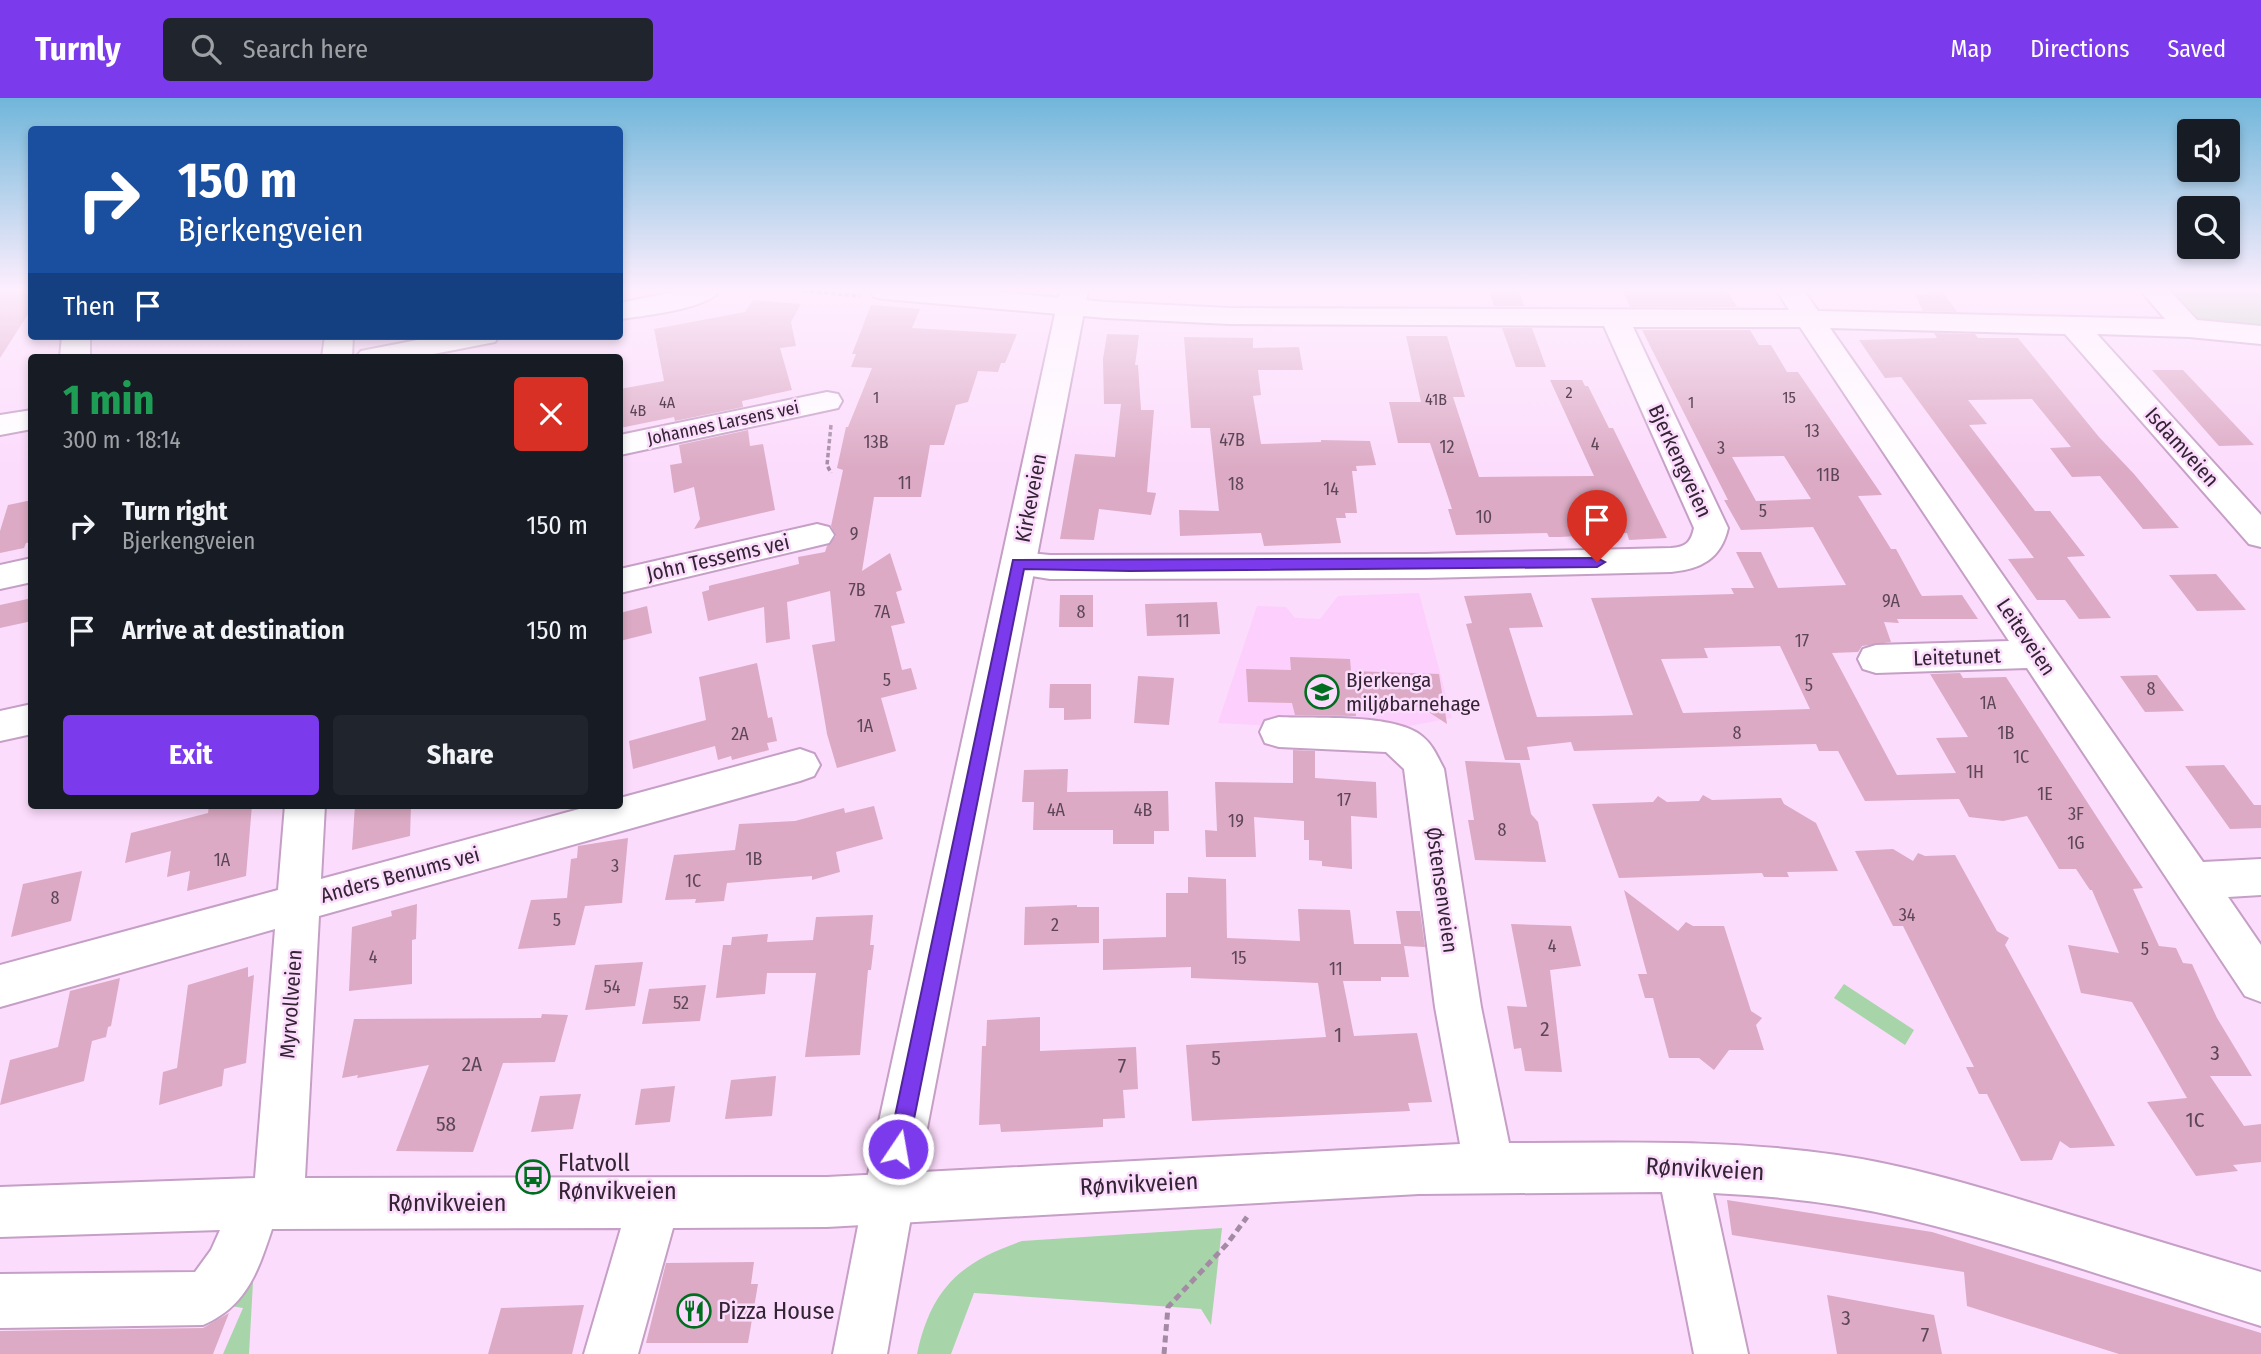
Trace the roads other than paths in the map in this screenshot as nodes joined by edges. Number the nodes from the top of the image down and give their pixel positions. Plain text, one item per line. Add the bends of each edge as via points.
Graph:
1 (411, 350) edge
2 (1062, 350) edge
3 (1629, 350) edge
4 (1830, 350) edge
5 (2095, 350) edge
6 (387, 354) edge
7 (827, 401) dead end
8 (28, 420) edge
9 (0, 425) edge
10 (623, 444) edge
11 (817, 535) dead end
12 (2261, 536) edge
13 (1018, 564) junction
14 (28, 571) edge
15 (0, 577) edge
16 (623, 580) edge
17 (2038, 654) junction
18 (1876, 659) dead end
19 (28, 720) edge
20 (0, 726) edge
21 (1279, 732) dead end
22 (800, 765) dead end
23 (304, 809) edge
24 (2261, 877) edge
25 (2193, 881) junction
26 (297, 904) junction
27 (2261, 982) edge
28 (0, 986) edge
29 (1489, 1167) junction
30 (1682, 1167) junction
31 (889, 1199) junction
32 (267, 1203) junction
33 (654, 1203) junction
34 (0, 1212) edge
35 (2261, 1299) edge
36 (0, 1301) edge
37 (611, 1354) edge
38 (860, 1354) edge
39 (1720, 1354) edge

1 - 6 street
2 - 13 street, Kirkeveien
3 - 13 street, Bjerkengveien via 1711,528 1706,547 1698,555 1671,561 1452,565
4 - 17 street, Leiteveien
5 - 12 street, Isdamveien
7 - 10 street, Johannes Larsens vei
8 - 9 street
11 - 16 street, John Tessems vei
13 - 31 street, Kirkeveien
14 - 15 street
17 - 18 street, Leitetunet
17 - 25 street, Leiteveien
19 - 20 street
21 - 29 street, Østensenveien via 1391,737 1417,754 1424,769 1458,1007
22 - 26 street, Anders Benums vei
23 - 26 street, Myrvollveien
24 - 25 street
25 - 27 street, Leiteveien
26 - 28 street, Anders Benums vei
26 - 32 street, Myrvollveien
29 - 30 street, Rønvikveien
29 - 31 street, Rønvikveien
30 - 35 street, Rønvikveien via 1837,1180 1902,1192
30 - 39 street
31 - 33 street, Rønvikveien
31 - 38 street, Kirkeveien
32 - 33 street, Rønvikveien
32 - 34 street, Rønvikveien
32 - 36 street, Myrvollveien via 226,1277 203,1298
33 - 37 street

